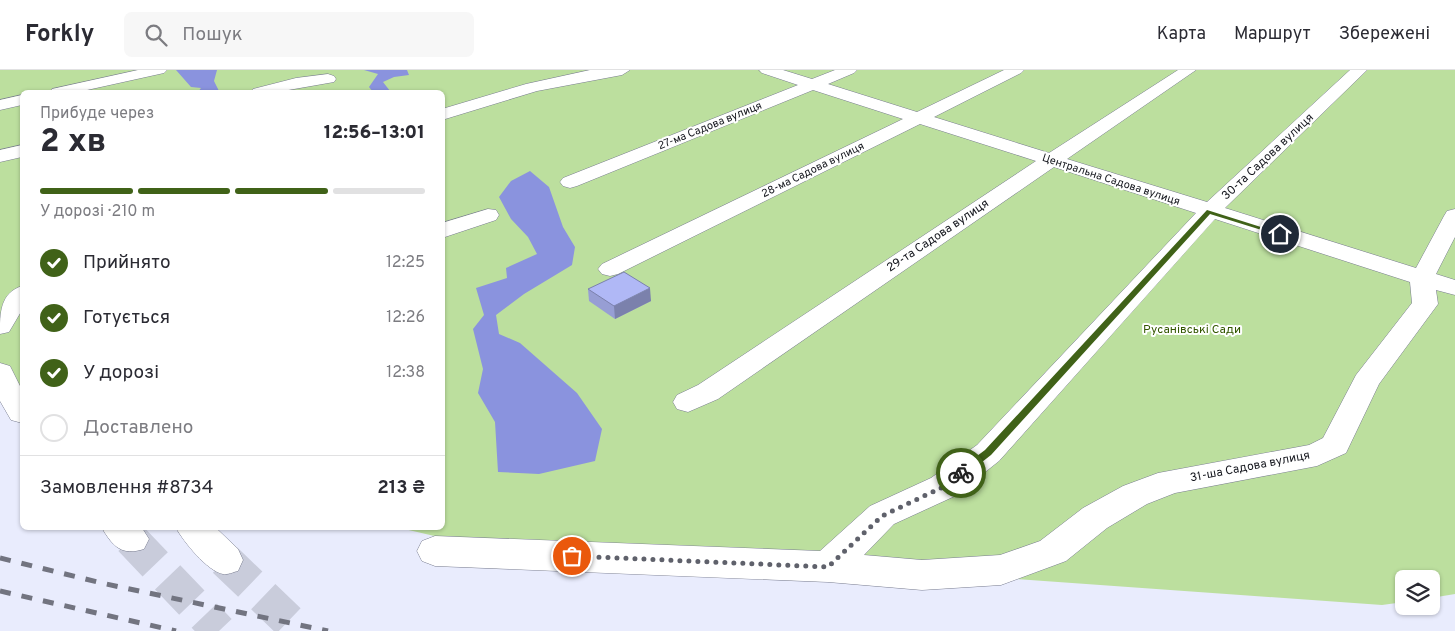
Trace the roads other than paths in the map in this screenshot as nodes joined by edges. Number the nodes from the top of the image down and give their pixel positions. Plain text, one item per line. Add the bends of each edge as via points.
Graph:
1 (159, 70) edge
2 (552, 70) edge
3 (622, 70) edge
4 (768, 70) edge
5 (849, 70) edge
6 (1016, 70) edge
7 (1188, 70) edge
8 (1359, 70) edge
9 (328, 79) dead end
10 (813, 85) junction
11 (67, 90) edge
12 (267, 90) edge
13 (20, 100) edge
14 (445, 103) edge
15 (0, 105) edge
16 (445, 115) edge
17 (920, 119) junction
18 (20, 151) edge
19 (0, 156) edge
20 (1050, 161) junction
21 (570, 182) dead end
22 (1209, 212) junction
23 (488, 214) dead end
24 (1455, 216) edge
25 (445, 230) edge
26 (610, 269) dead end
27 (1422, 278) junction
28 (1455, 288) edge
29 (20, 296) edge
30 (0, 326) edge
31 (0, 372) edge
32 (688, 402) dead end
33 (20, 410) edge
34 (196, 530) edge
35 (435, 551) dead end
36 (225, 560) tunnel mouth
37 (828, 567) junction

1 - 11 street
2 - 14 street
3 - 16 street via 586,74
4 - 10 street, Центральна Садова вулиця
5 - 10 street, 27-ма Садова вулиця
6 - 17 street, 28-ма Садова вулиця
7 - 20 street, 29-та Садова вулиця
8 - 22 street, 30-та Садова вулиця
9 - 12 street
10 - 17 street, Центральна Садова вулиця
10 - 21 street, 27-ма Садова вулиця
13 - 15 street
17 - 20 street, Центральна Садова вулиця
17 - 26 street, 28-ма Садова вулиця
18 - 19 street
20 - 22 street, Центральна Садова вулиця
20 - 32 street, 29-та Садова вулиця via 708,392
22 - 27 street, Центральна Садова вулиця
22 - 37 street, 30-та Садова вулиця via 988,453 943,487 882,516
23 - 25 street
24 - 27 street
27 - 28 street, Центральна Садова вулиця
27 - 37 street, 31-ша Садова вулиця via 1425,304 1366,382 1335,445 1317,455 1170,482 1135,495 1095,518 1053,551 1001,570 922,575
29 - 30 street
31 - 33 street
34 - 36 street
35 - 37 street, 31-ша Садова вулиця

